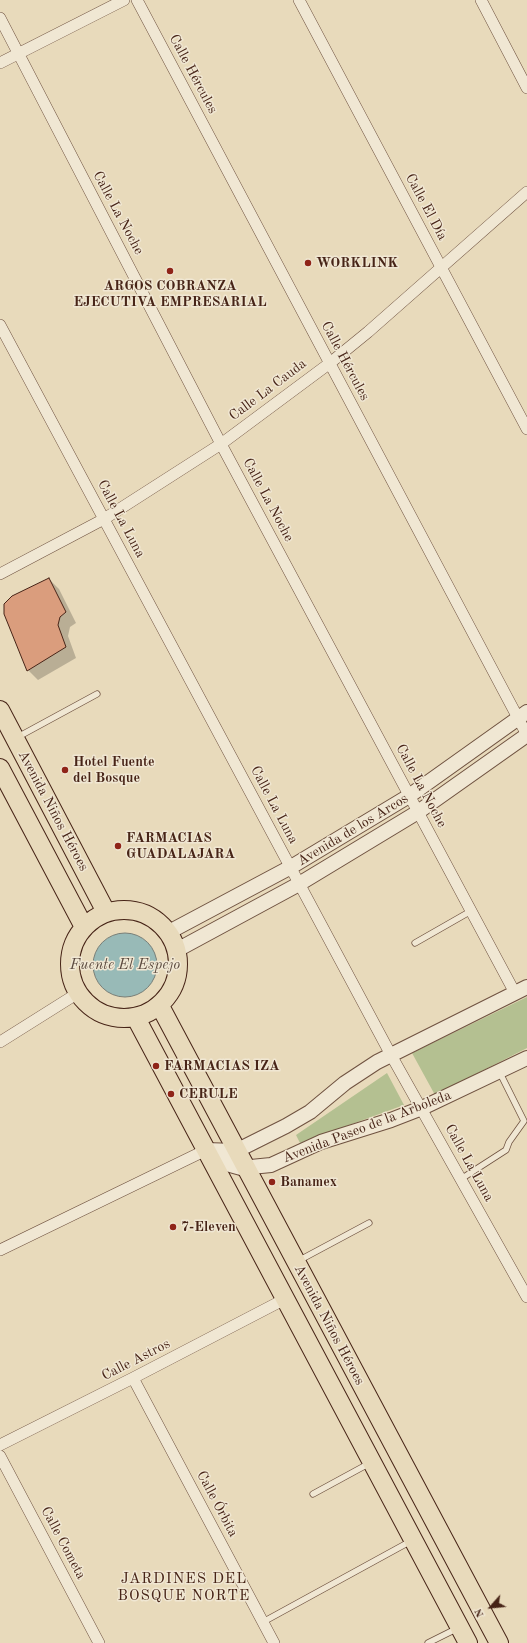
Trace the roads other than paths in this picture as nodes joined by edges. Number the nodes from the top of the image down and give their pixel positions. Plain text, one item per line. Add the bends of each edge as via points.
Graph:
1 (124, 0) edge
2 (137, 0) edge
3 (299, 0) edge
4 (481, 0) edge
5 (0, 18) edge
6 (18, 54) junction
7 (0, 64) edge
8 (527, 88) edge
9 (527, 192) edge
10 (441, 267) junction
11 (0, 325) edge
12 (330, 363) junction
13 (527, 429) edge
14 (221, 444) junction
15 (104, 519) junction
16 (0, 574) edge
17 (97, 694) dead end
18 (0, 710) edge
19 (523, 716) edge
20 (527, 735) edge
21 (15, 739) junction
22 (0, 768) edge
23 (410, 796) junction
24 (418, 812) junction
25 (290, 867) junction
26 (299, 884) junction
27 (472, 911) junction
28 (106, 912) junction
29 (84, 926) junction
30 (169, 932) junction
31 (415, 943) dead end
32 (177, 950) junction
33 (521, 990) edge
34 (78, 993) junction
35 (160, 1006) junction
36 (136, 1018) junction
37 (0, 1042) edge
38 (391, 1055) junction
39 (527, 1058) edge
40 (499, 1071) junction
41 (422, 1108) junction
42 (206, 1150) junction
43 (236, 1151) junction
44 (246, 1168) junction
45 (461, 1179) junction
46 (369, 1223) dead end
47 (0, 1250) edge
48 (296, 1262) junction
49 (527, 1297) edge
50 (285, 1299) junction
51 (133, 1378) junction
52 (0, 1445) edge
53 (0, 1456) edge
54 (372, 1462) junction
55 (314, 1494) dead end
56 (413, 1540) junction
57 (263, 1622) junction
58 (460, 1627) junction
59 (100, 1643) edge
60 (274, 1643) edge
61 (428, 1643) edge
62 (468, 1643) edge
63 (499, 1643) edge

1 - 6 street
2 - 12 street, Calle Hércules
3 - 10 street, Calle El Día
4 - 8 street
5 - 6 street, Calle La Noche
6 - 7 street
6 - 14 street, Calle La Noche
9 - 10 street, Calle La Cauda
10 - 12 street, Calle La Cauda via 405,301
10 - 13 street, Calle El Día
11 - 15 street, Calle La Luna
12 - 14 street, Calle La Cauda
12 - 19 street, Calle Hércules
14 - 15 street, Calle La Cauda
14 - 23 street, Calle La Noche
15 - 16 street, Calle La Cauda
15 - 25 street, Calle La Luna
17 - 21 lane
18 - 21 main road, Avenida Niños Héroes
19 - 20 street, Calle Hércules
19 - 23 street, Avenida de los Arcos
20 - 24 street, Avenida de los Arcos
21 - 28 main road, Avenida Niños Héroes
22 - 29 main road, Avenida Niños Héroes
23 - 24 street, Calle La Noche
23 - 25 street, Avenida de los Arcos
24 - 26 street, Avenida de los Arcos
24 - 27 street, Calle La Noche
25 - 26 street, Calle La Luna
25 - 30 street, Avenida de los Arcos
26 - 32 street, Avenida de los Arcos
26 - 38 street, Calle La Luna
27 - 31 lane
27 - 33 street, Calle La Noche
28 - 29 main road
28 - 30 main road via 128,909 144,913 158,921
29 - 34 main road via 71,951 72,980
30 - 32 main road
32 - 35 main road via 179,968 174,986
33 - 38 street, Avenida Paseo de la Arboleda
34 - 36 main road via 87,1004 100,1013 114,1018
34 - 37 street
35 - 36 main road
35 - 43 main road, Avenida Niños Héroes
36 - 42 main road, Avenida Niños Héroes
38 - 41 street, Calle La Luna
38 - 43 street, Avenida Paseo de la Arboleda via 351,1080 298,1119
39 - 40 street, Avenida Paseo de la Arboleda
40 - 41 street, Avenida Paseo de la Arboleda
40 - 45 lane via 524,1121 506,1150
41 - 44 street, Avenida Paseo de la Arboleda via 321,1142 271,1165
41 - 45 street, Calle La Luna
42 - 43 street, Avenida Paseo de la Arboleda
42 - 44 street, Avenida Paseo de la Arboleda via 223,1162
42 - 47 street, Avenida Paseo de la Arboleda
42 - 50 main road, Avenida Niños Héroes
43 - 44 main road, Avenida Niños Héroes
44 - 48 main road, Avenida Niños Héroes
45 - 49 street, Calle La Luna
46 - 48 lane
48 - 63 main road, Avenida Niños Héroes
50 - 51 street, Calle Astros
50 - 54 main road, Avenida Niños Héroes
51 - 52 street, Calle Astros
51 - 57 street, Calle Órbita
53 - 59 street, Calle Cometa
54 - 55 lane
54 - 56 main road, Avenida Niños Héroes
56 - 57 lane
56 - 58 main road, Avenida Niños Héroes
57 - 60 street, Calle Órbita
58 - 61 lane
58 - 62 main road, Avenida Niños Héroes

